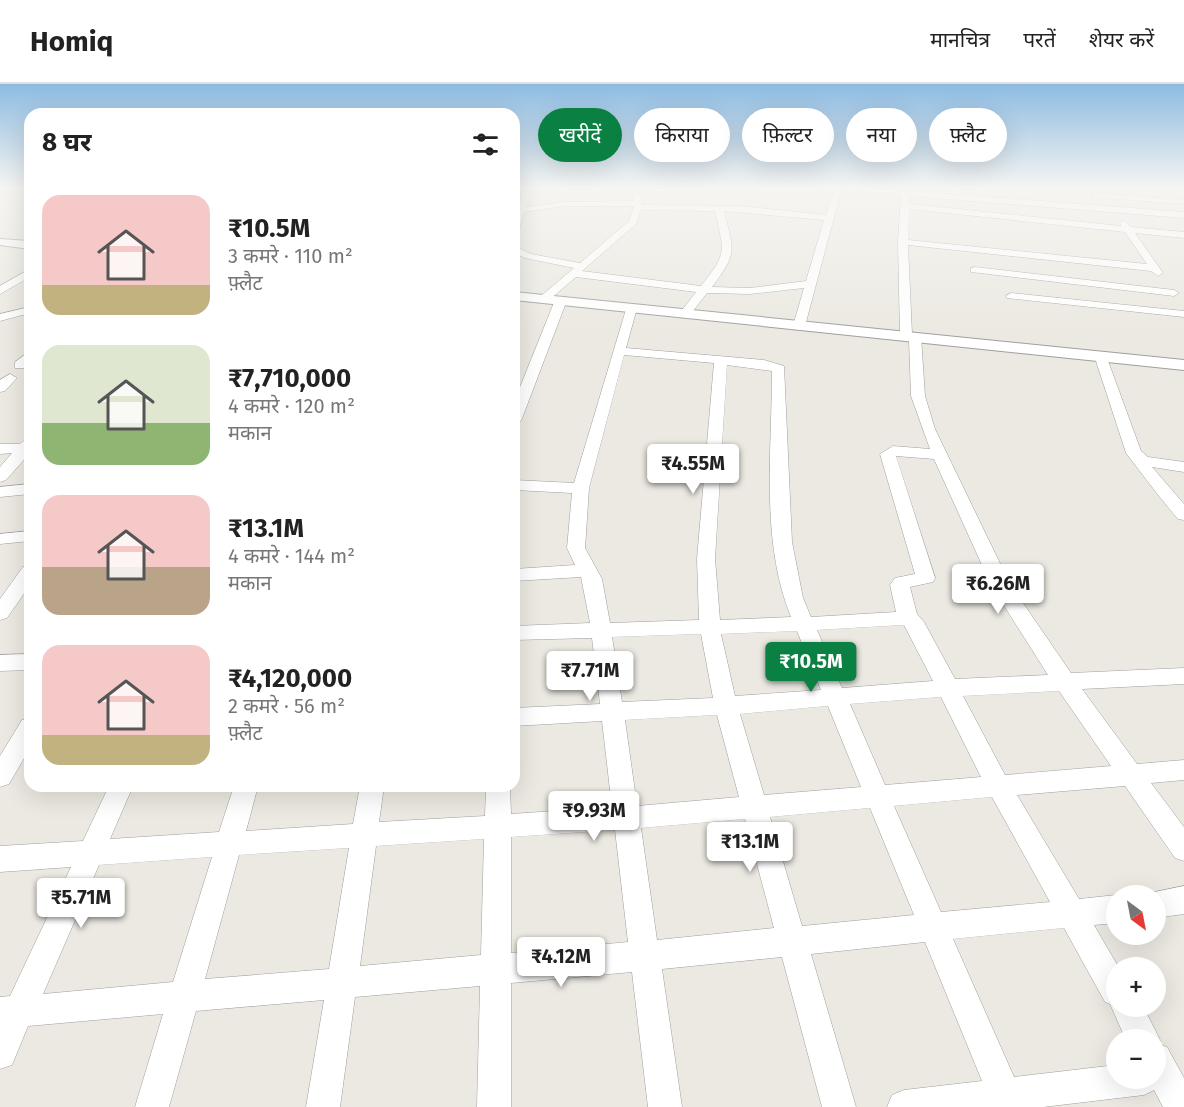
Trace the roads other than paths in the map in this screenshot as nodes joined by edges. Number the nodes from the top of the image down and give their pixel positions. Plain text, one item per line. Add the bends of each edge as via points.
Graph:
1 (618, 235) edge
2 (725, 235) edge
3 (823, 235) edge
4 (903, 235) edge
5 (1126, 235) joint
6 (1184, 235) edge
7 (0, 242) edge
8 (903, 242) junction
9 (1136, 242) junction
10 (1155, 243) dead end
11 (24, 244) edge
12 (0, 248) edge
13 (24, 250) edge
14 (520, 252) edge
15 (1155, 267) junction
16 (576, 270) junction
17 (975, 270) dead end
18 (24, 276) edge
19 (810, 284) junction
20 (703, 290) junction
21 (0, 291) edge
22 (1174, 293) junction
23 (520, 294) edge
24 (1011, 296) dead end
25 (545, 298) junction
26 (561, 300) junction
27 (1184, 306) edge
28 (631, 308) junction
29 (24, 311) edge
30 (685, 314) junction
31 (1184, 314) edge
32 (0, 318) edge
33 (799, 326) junction
34 (910, 337) junction
35 (620, 351) junction
36 (1101, 358) junction
37 (721, 360) junction
38 (24, 361) edge
39 (20, 365) dead end
40 (1184, 365) edge
41 (10, 378) dead end
42 (0, 388) edge
43 (520, 406) edge
44 (24, 446) edge
45 (0, 449) edge
46 (24, 450) edge
47 (941, 456) junction
48 (1143, 461) junction
49 (1184, 467) edge
50 (0, 477) edge
51 (520, 485) edge
52 (581, 488) junction
53 (24, 490) edge
54 (0, 492) edge
55 (1184, 515) edge
56 (24, 536) edge
57 (0, 538) edge
58 (588, 570) junction
59 (520, 575) edge
60 (24, 580) edge
61 (14, 594) edge
62 (0, 613) edge
63 (908, 618) junction
64 (805, 624) junction
65 (710, 628) junction
66 (600, 629) junction
67 (520, 633) edge
68 (24, 662) edge
69 (0, 663) edge
70 (1184, 676) edge
71 (1064, 681) junction
72 (946, 688) junction
73 (835, 697) junction
74 (726, 706) junction
75 (611, 712) junction
76 (520, 717) edge
77 (16, 748) edge
78 (1184, 770) edge
79 (1131, 774) junction
80 (0, 777) edge
81 (999, 787) junction
82 (118, 792) edge
83 (244, 792) edge
84 (371, 792) edge
85 (498, 792) edge
86 (877, 797) junction
87 (755, 807) junction
88 (626, 818) junction
89 (497, 826) junction
90 (364, 836) junction
91 (228, 844) junction
92 (1184, 849) edge
93 (90, 853) junction
94 (0, 859) edge
95 (1184, 900) edge
96 (1166, 902) edge
97 (1106, 910) edge
98 (1072, 914) junction
99 (933, 927) junction
100 (792, 941) junction
101 (644, 956) junction
102 (496, 969) junction
103 (1106, 974) edge
104 (342, 983) junction
105 (184, 997) junction
106 (9, 1012) edge
107 (0, 1053) edge
108 (1166, 1081) edge
109 (1106, 1083) edge
110 (1007, 1101) edge
111 (152, 1107) edge
112 (323, 1107) edge
113 (494, 1107) edge
114 (665, 1107) edge
115 (838, 1107) edge
116 (904, 1107) edge
117 (1182, 1107) edge

1 - 16 street
2 - 20 street via 729,251
3 - 19 street
4 - 8 street
5 - 6 street
5 - 9 street
7 - 11 street
8 - 15 street
8 - 34 street
9 - 10 street
9 - 15 street
12 - 13 street
14 - 16 street
15 - 22 street
16 - 20 street
16 - 25 street
17 - 22 street
18 - 21 street
19 - 20 street via 778,291
19 - 33 street
20 - 30 street
22 - 27 street
23 - 25 street
24 - 31 street
25 - 26 street
26 - 28 street
26 - 43 street
28 - 30 street
28 - 35 street
29 - 32 street
30 - 33 street
33 - 34 street
34 - 36 street
34 - 47 street via 918,396
35 - 37 street
35 - 52 street
36 - 40 street
36 - 48 street via 1134,453
37 - 64 street via 779,369 781,526 786,573
37 - 65 street via 706,560
38 - 39 street
41 - 42 street
44 - 45 street
46 - 50 street
47 - 63 street via 893,451 888,454 926,578 900,585
47 - 71 street via 1001,585
48 - 49 street
48 - 55 street via 1145,470
51 - 52 street
52 - 58 street via 576,548
53 - 54 street
56 - 57 street
58 - 59 street
58 - 66 street via 596,593
60 - 61 street
61 - 62 street
63 - 64 street
63 - 72 street via 914,622
64 - 65 street
64 - 73 street
65 - 66 street
65 - 74 street
66 - 67 street
66 - 75 street
68 - 69 street
70 - 71 street
71 - 72 street
71 - 79 street
72 - 73 street
72 - 81 street
73 - 74 street
73 - 86 street
74 - 75 street
74 - 87 street
75 - 76 street
75 - 88 street
77 - 80 street
78 - 79 street
79 - 81 street
79 - 92 street
81 - 86 street
81 - 98 street
82 - 93 street
83 - 91 street
84 - 90 street
85 - 89 street
86 - 87 street
86 - 99 street
87 - 88 street
87 - 100 street
88 - 89 street
88 - 101 street
89 - 90 street
89 - 102 street
90 - 91 street
90 - 104 street
91 - 93 street
91 - 105 street
93 - 94 street
93 - 106 street
95 - 96 street
97 - 98 street
98 - 99 street
98 - 103 street
99 - 100 street
99 - 110 street
100 - 101 street
100 - 115 street
101 - 102 street
101 - 114 street
102 - 104 street
102 - 113 street
104 - 105 street
104 - 112 street
105 - 106 street
105 - 111 street
106 - 107 street
108 - 117 street
109 - 110 street
110 - 116 street

